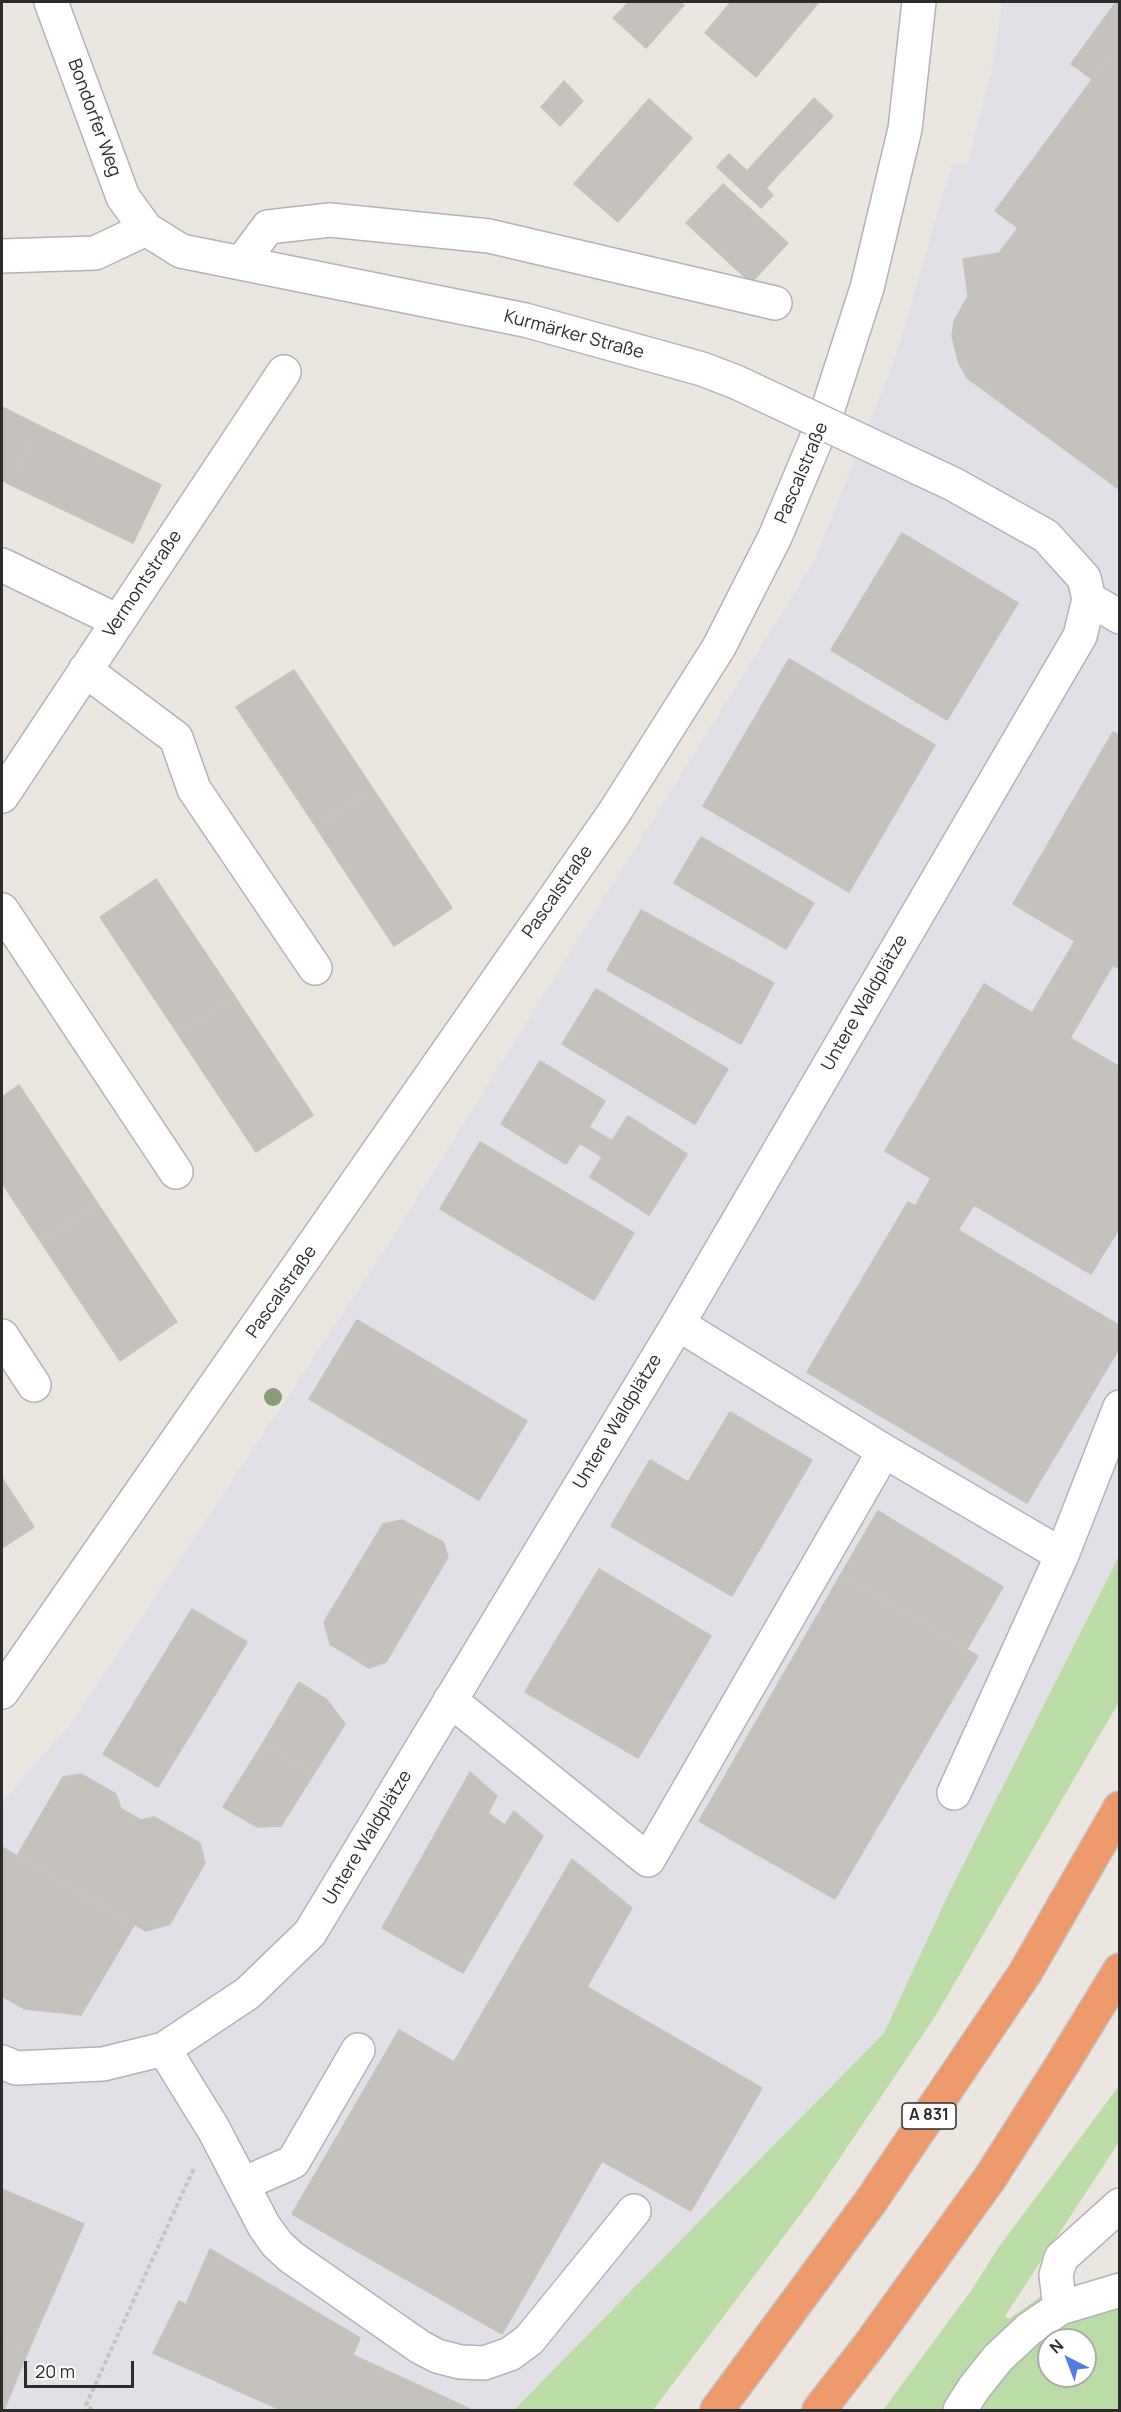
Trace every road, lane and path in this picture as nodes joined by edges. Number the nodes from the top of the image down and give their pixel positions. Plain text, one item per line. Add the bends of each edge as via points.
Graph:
1 (51, 2) edge
2 (919, 2) edge
3 (146, 229) junction
4 (2, 256) edge
5 (242, 262) junction
6 (775, 303) dead end
7 (284, 372) dead end
8 (2, 565) edge
9 (1089, 598) junction
10 (1119, 617) edge
11 (118, 621) junction
12 (85, 670) junction
13 (2, 796) edge
14 (2, 910) edge
15 (315, 968) dead end
16 (176, 1172) dead end
17 (678, 1324) junction
18 (2, 1336) edge
19 (34, 1385) dead end
20 (1119, 1407) edge
21 (884, 1451) junction
22 (1062, 1556) junction
23 (2, 1692) edge
24 (450, 1700) junction
25 (954, 1793) dead end
26 (1119, 1808) edge
27 (1119, 1970) edge
28 (164, 2049) junction
29 (358, 2050) dead end
30 (2, 2062) edge
31 (214, 2130) junction
32 (243, 2184) junction
33 (1119, 2205) edge
34 (634, 2211) dead end
35 (1119, 2290) edge
36 (1060, 2308) junction
37 (92, 2410) edge
38 (717, 2410) edge
39 (819, 2410) edge
40 (960, 2410) edge

1 - 3 street, Bondorfer Weg via 123,197
2 - 23 street, Pascalstraße via 905,129 867,288 825,418 775,537 719,647 614,813
3 - 4 street via 95,253
3 - 5 street, Kurmärker Straße via 181,251
5 - 6 street via 268,227 330,220 489,236
5 - 9 street, Kurmärker Straße, bridge via 525,320 736,382 953,484 1046,536 1084,578
7 - 11 street, Vermontstraße
8 - 11 street
9 - 10 street
9 - 17 street, Untere Waldplätze via 1080,636
11 - 12 street, Vermontstraße
12 - 13 street, Vermontstraße
12 - 15 street via 176,738 194,789
14 - 16 street
17 - 21 street
17 - 24 street, Untere Waldplätze
18 - 19 street
20 - 22 street
21 - 22 street
21 - 24 street via 648,1860
22 - 25 street
24 - 28 street, Untere Waldplätze via 310,1934 248,1993
26 - 38 highway, A 831 via 1019,1983 871,2201
27 - 39 highway via 990,2178
28 - 30 street, Untere Waldplätze via 103,2064 16,2068
28 - 31 street
29 - 32 street via 292,2162
31 - 32 street
31 - 37 path via 86,2405
32 - 34 street via 264,2226 291,2257 420,2347 460,2362 484,2363 510,2355 529,2340
33 - 36 street via 1061,2259 1056,2275
35 - 36 street
36 - 40 street via 1029,2329 998,2358

